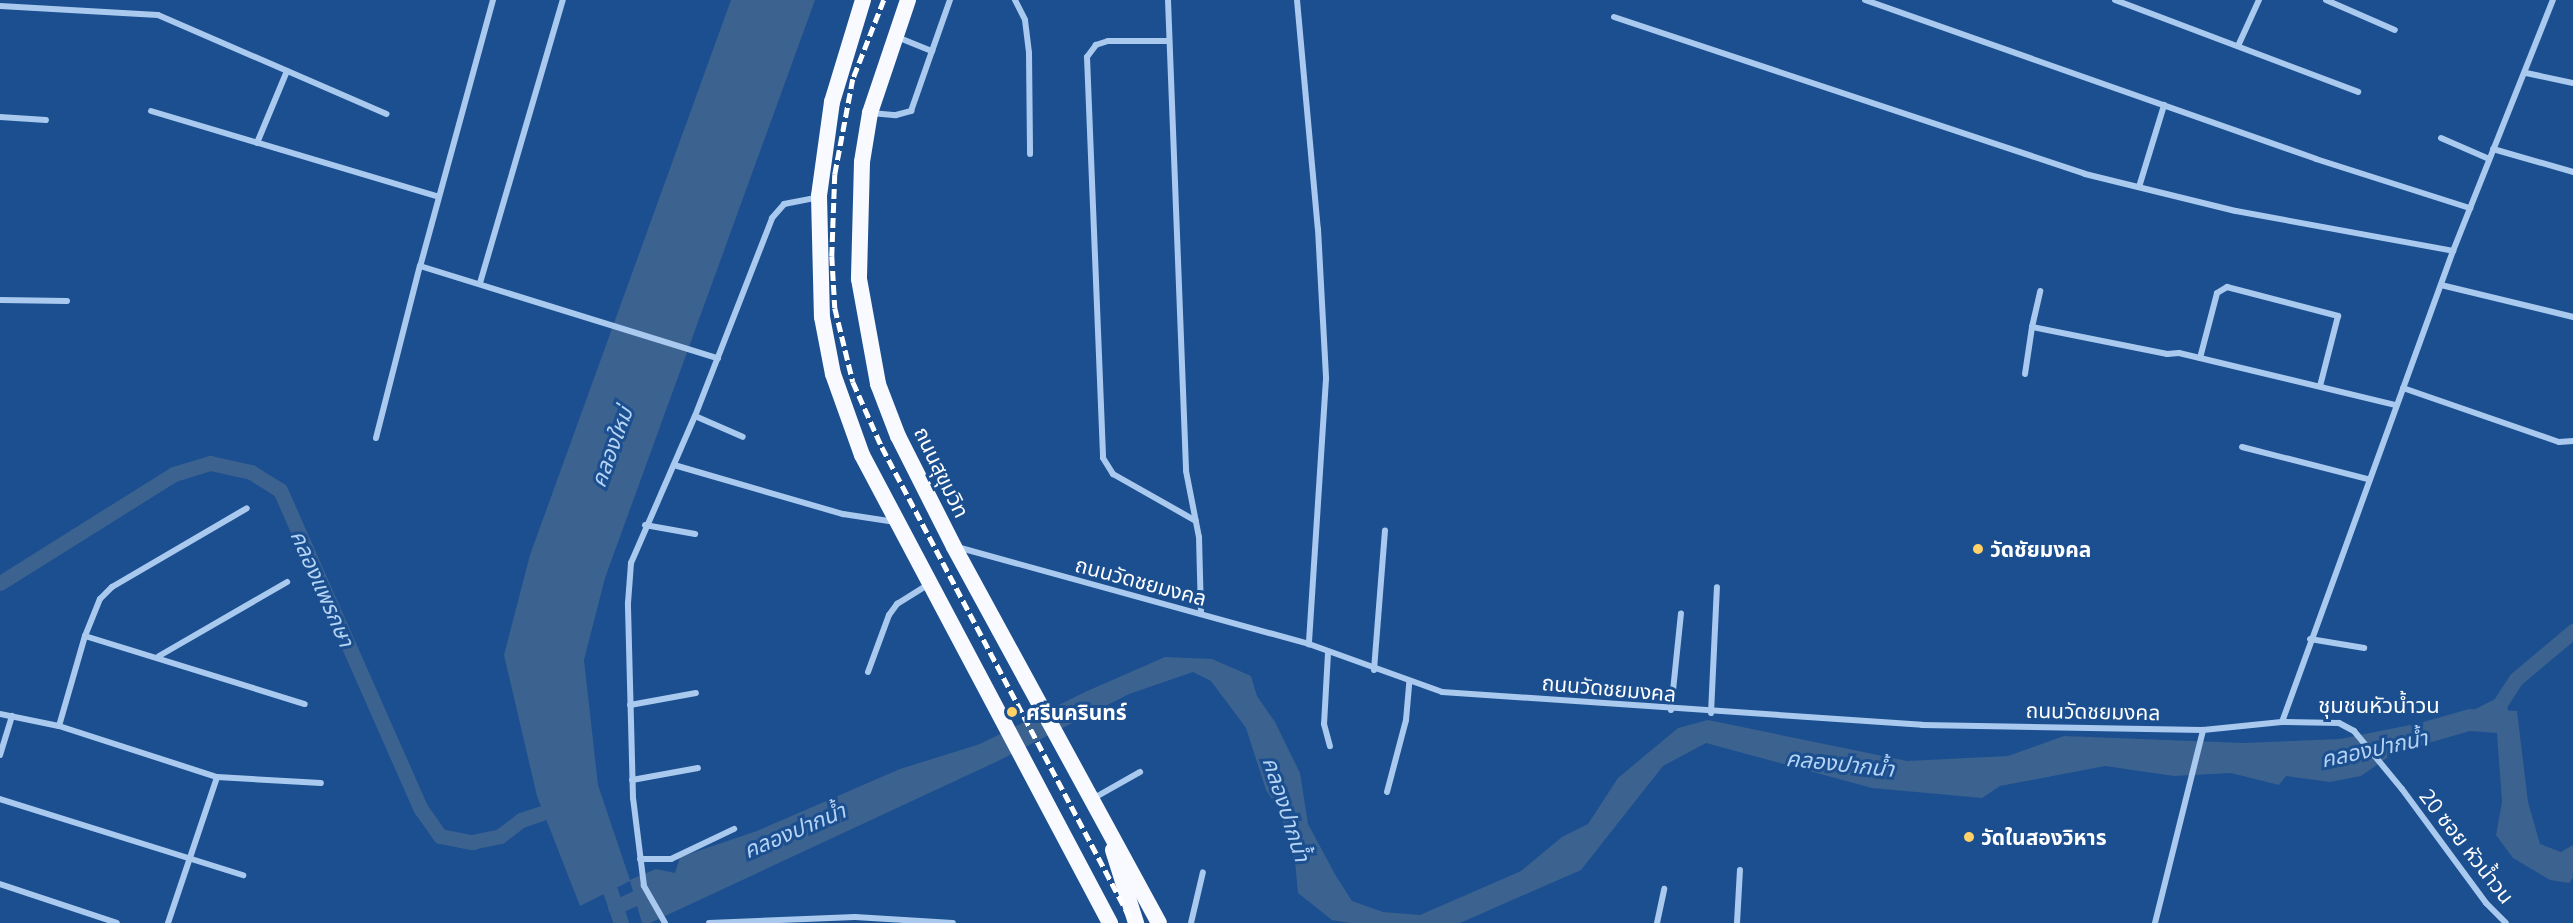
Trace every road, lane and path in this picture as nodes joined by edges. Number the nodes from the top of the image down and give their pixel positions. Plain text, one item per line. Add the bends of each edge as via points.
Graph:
1 (493, 0) edge
2 (563, 0) edge
3 (863, 0) edge
4 (908, 0) edge
5 (950, 0) edge
6 (1015, 0) edge
7 (1168, 0) edge
8 (1297, 0) edge
9 (1865, 0) edge
10 (2115, 0) edge
11 (2259, 0) edge
12 (2326, 0) edge
13 (2553, 0) edge
14 (0, 6) edge
15 (1614, 17) dead end
16 (2395, 30) dead end
17 (893, 36) junction
18 (1169, 40) junction
19 (2238, 46) junction
20 (932, 51) junction
21 (287, 71) junction
22 (2526, 74) junction
23 (2573, 83) edge
24 (2358, 92) dead end
25 (2164, 105) junction
26 (151, 111) dead end
27 (870, 113) junction
28 (387, 114) dead end
29 (0, 117) edge
30 (46, 120) dead end
31 (2441, 138) dead end
32 (257, 143) junction
33 (2493, 149) junction
34 (1030, 154) dead end
35 (2489, 159) junction
36 (2573, 172) edge
37 (2139, 187) junction
38 (437, 196) junction
39 (819, 196) junction
40 (2470, 208) junction
41 (2453, 251) junction
42 (420, 266) junction
43 (480, 283) junction
44 (2441, 285) junction
45 (2040, 291) dead end
46 (0, 300) edge
47 (67, 301) dead end
48 (2573, 316) edge
49 (2032, 327) junction
50 (717, 358) junction
51 (2200, 358) junction
52 (2025, 374) dead end
53 (2320, 386) junction
54 (2403, 388) junction
55 (2396, 405) junction
56 (695, 416) junction
57 (743, 437) dead end
58 (376, 438) dead end
59 (2573, 441) edge
60 (2242, 447) dead end
61 (674, 465) junction
62 (2368, 479) junction
63 (247, 508) dead end
64 (1196, 521) junction
65 (898, 522) junction
66 (645, 525) junction
67 (1385, 530) dead end
68 (695, 534) dead end
69 (954, 547) junction
70 (287, 582) dead end
71 (930, 583) junction
72 (1717, 587) dead end
73 (1201, 614) junction
74 (1681, 614) dead end
75 (85, 636) junction
76 (2310, 639) junction
77 (1309, 644) junction
78 (2364, 648) dead end
79 (1328, 653) junction
80 (159, 656) junction
81 (1374, 669) junction
82 (868, 672) dead end
83 (1409, 682) junction
84 (696, 693) dead end
85 (305, 704) dead end
86 (630, 705) junction
87 (1671, 710) junction
88 (1711, 713) junction
89 (0, 714) edge
90 (12, 716) junction
91 (2282, 722) junction
92 (59, 726) junction
93 (2203, 730) junction
94 (2354, 731) joint
95 (1330, 746) dead end
96 (0, 755) edge
97 (698, 768) dead end
98 (1140, 772) dead end
99 (217, 777) junction
100 (632, 780) junction
101 (321, 783) dead end
102 (1387, 792) dead end
103 (0, 799) edge
104 (1092, 799) junction
105 (1107, 825) junction
106 (734, 829) dead end
107 (190, 860) junction
108 (640, 863) junction
109 (1740, 870) dead end
110 (1203, 872) dead end
111 (243, 875) dead end
112 (0, 884) edge
113 (1664, 889) dead end
114 (117, 923) edge
115 (168, 923) edge
116 (665, 923) edge
117 (709, 923) edge
118 (953, 923) edge
119 (1110, 923) edge
120 (1136, 923) edge
121 (1159, 923) edge
122 (1191, 923) edge
123 (1657, 923) edge
124 (1737, 923) edge
125 (2155, 923) edge
126 (2506, 923) edge

1 - 38 street
2 - 43 street
3 - 39 highway via 832,102
4 - 17 highway, ถนนสุขุมวิท
5 - 20 street
6 - 34 street via 1025,20 1029,53
7 - 18 street
8 - 77 street via 1318,229 1326,379
9 - 25 street
10 - 19 street
11 - 19 street
12 - 16 street
13 - 22 street
14 - 21 street via 158,15
15 - 37 street via 1905,116
17 - 20 street
17 - 27 highway, ถนนสุขุมวิท
18 - 64 street via 1186,471
18 - 64 street via 1108,41 1096,45 1088,57 1103,458 1113,474
19 - 24 street
20 - 27 street via 911,111 896,115
21 - 28 street
21 - 32 street
22 - 23 street
22 - 33 street
25 - 37 street
25 - 40 street
26 - 32 street
27 - 69 highway, ถนนสุขุมวิท via 858,223 867,333 878,384 898,436
29 - 30 street
31 - 35 street
32 - 38 street
33 - 35 street
33 - 36 street
35 - 40 street
37 - 41 street via 2236,211
38 - 42 street
39 - 50 street via 777,209
39 - 65 highway via 822,317 833,374 862,455
40 - 41 street
41 - 44 street
42 - 43 street
42 - 58 street
43 - 50 street
44 - 48 street
44 - 54 street
45 - 49 street
46 - 47 street
49 - 51 street
49 - 52 street
50 - 56 street
51 - 53 street
51 - 53 street via 2217,293 2227,286 2338,316
53 - 55 street
54 - 55 street
54 - 59 street via 2559,442
55 - 62 street
56 - 57 street
56 - 61 street
60 - 62 street
61 - 65 street via 843,514
61 - 66 street
62 - 76 street
63 - 75 street via 112,588 94,609
64 - 73 street
65 - 71 highway
66 - 68 street
66 - 86 street via 628,577
67 - 81 street
69 - 73 street, ถนนวัดชยมงคล
69 - 104 highway, ถนนสุขุมวิท
70 - 80 street
71 - 82 street via 897,604 889,615
71 - 119 highway
72 - 88 street
73 - 77 street, ถนนวัดชยมงคล
74 - 87 street
75 - 80 street
75 - 92 street
76 - 78 street
76 - 91 street
77 - 79 street, ถนนวัดชยมงคล
79 - 81 street, ถนนวัดชยมงคล
79 - 95 street via 1324,724
80 - 85 street
81 - 83 street, ถนนวัดชยมงคล
83 - 87 street, ถนนวัดชยมงคล via 1462,694
83 - 102 street via 1406,720
84 - 86 street
86 - 100 street
87 - 88 street, ถนนวัดชยมงคล
88 - 93 street, ถนนวัดชยมงคล via 1922,725
89 - 90 street
90 - 92 street
90 - 96 street
91 - 93 street, ถนนวัดชยมงคล
91 - 94 street, ถนนวัดชยมงคล via 2339,723
92 - 99 street
93 - 125 street
94 - 126 street, 20 ซอย หัวน้ำวน via 2486,903
97 - 100 street
98 - 104 street
99 - 101 street
99 - 107 street
100 - 108 street
103 - 107 street
104 - 105 highway, ถนนสุขุมวิท
105 - 120 highway
105 - 121 highway, ถนนสุขุมวิท
106 - 108 street via 671,859
107 - 111 street
107 - 115 street
108 - 116 street via 654,908
109 - 124 street
110 - 122 street
112 - 114 street
113 - 123 street
117 - 118 street via 855,917

